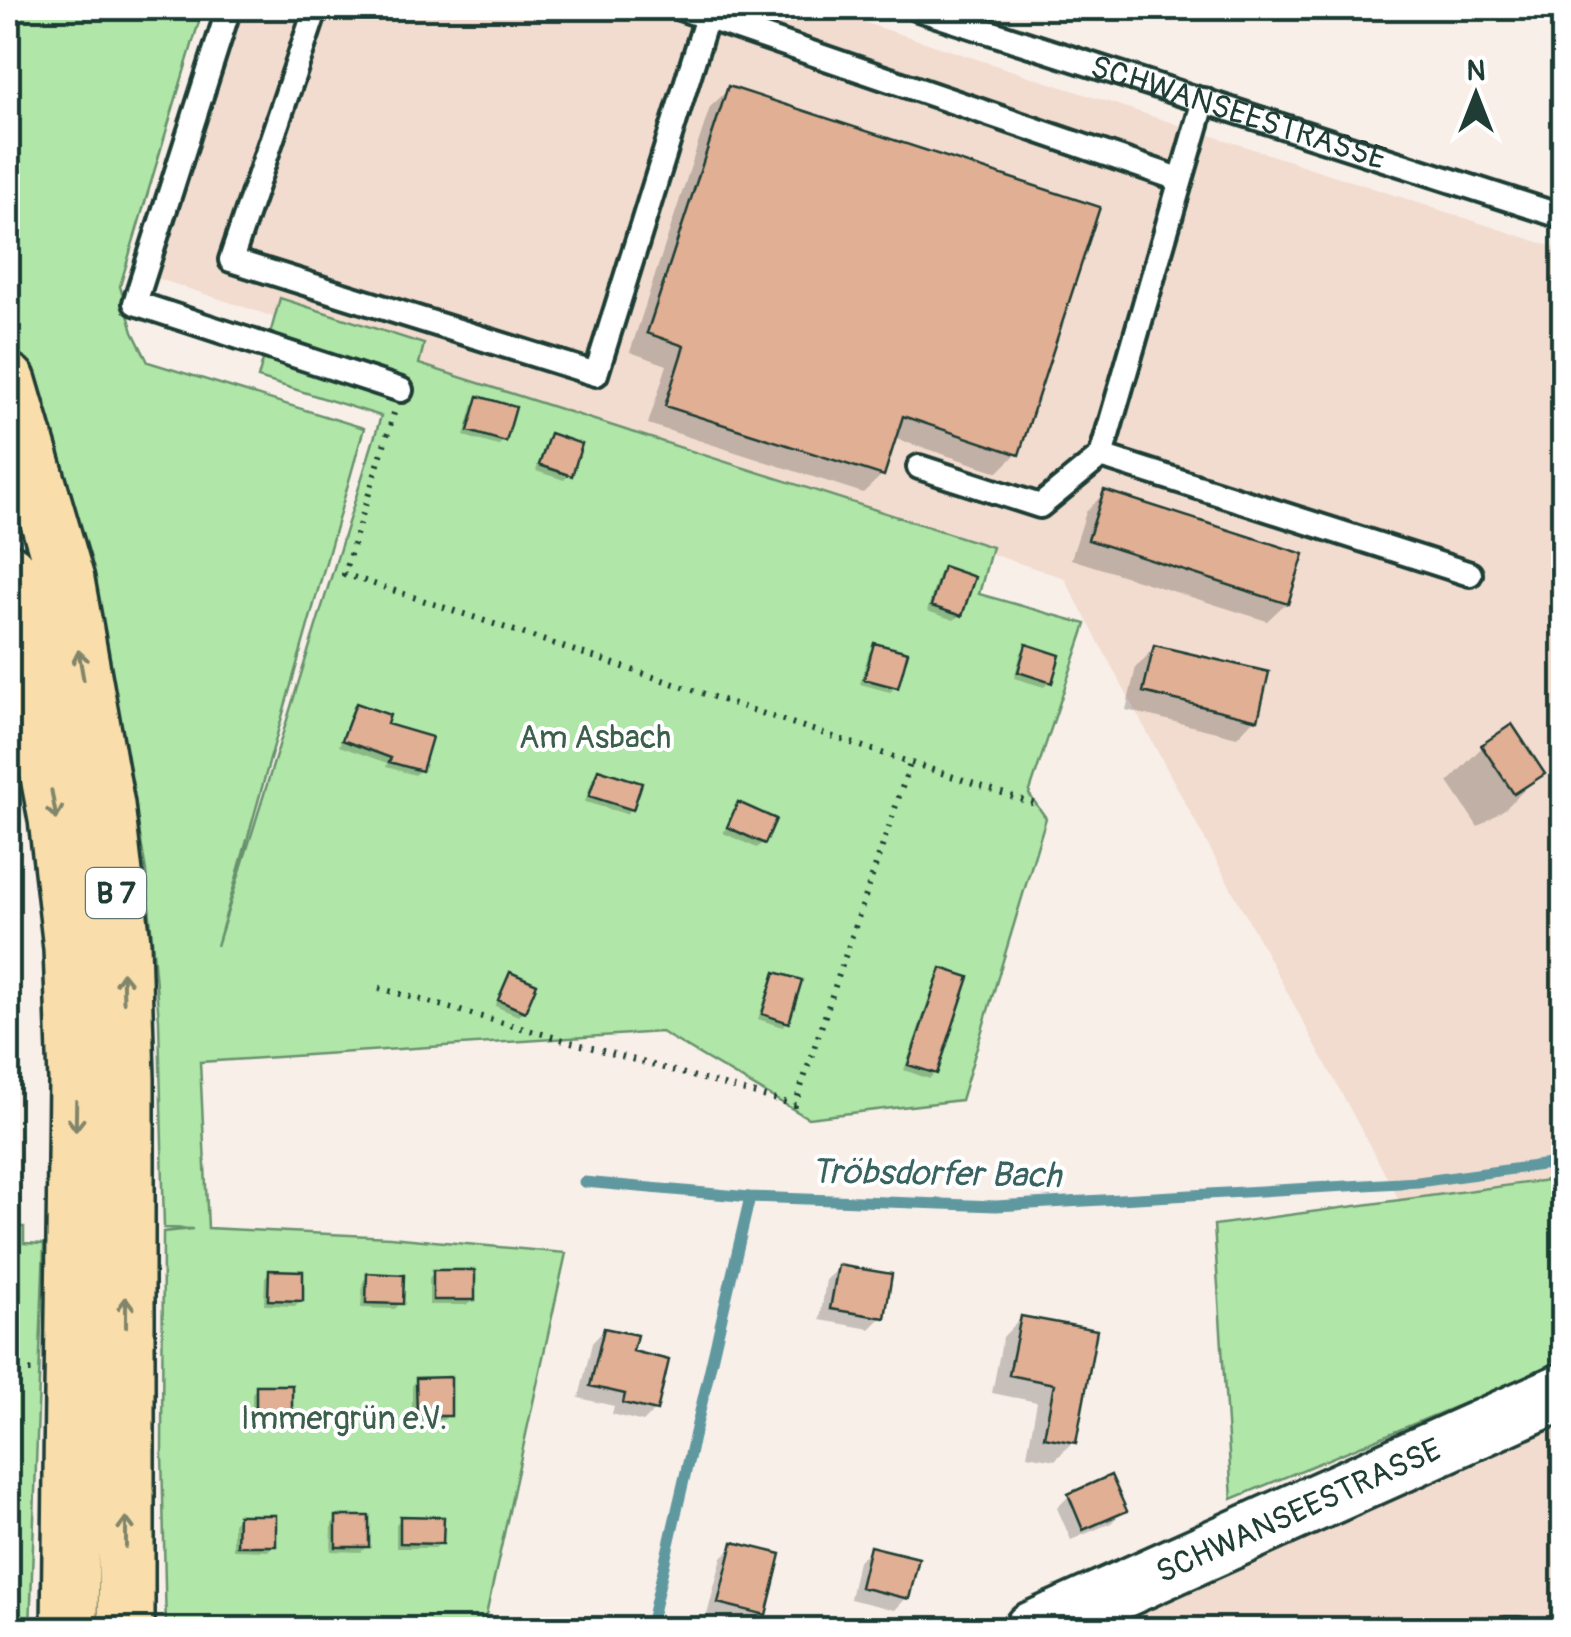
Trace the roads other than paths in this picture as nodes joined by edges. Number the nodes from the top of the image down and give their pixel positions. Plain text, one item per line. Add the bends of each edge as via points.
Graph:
1 (229, 8) edge
2 (316, 8) edge
3 (680, 8) edge
4 (916, 8) edge
5 (707, 17) junction
6 (1204, 100) junction
7 (1179, 179) junction
8 (1564, 217) edge
9 (8, 382) edge
10 (401, 390) road end
11 (1101, 456) junction
12 (920, 467) dead end
13 (8, 572) edge
14 (1470, 574) dead end
15 (1564, 1392) edge
16 (70, 1630) edge
17 (126, 1630) edge
18 (1032, 1630) edge
19 (1507, 1630) edge
20 (1518, 1630) edge

1 - 10 lane via 135,303
2 - 5 lane via 232,260 596,374
3 - 5 lane
4 - 6 lane, SCHWANSEESTRASSE
5 - 7 lane
6 - 7 lane
6 - 8 lane, SCHWANSEESTRASSE
7 - 11 lane
17 -> 9 main road, B 7 via 122,943 106,805 66,580
11 - 12 lane via 1040,506
11 - 14 lane
13 -> 16 main road, B 7 via 57,819 72,948
15 - 18 street, SCHWANSEESTRASSE
19 - 20 lane

